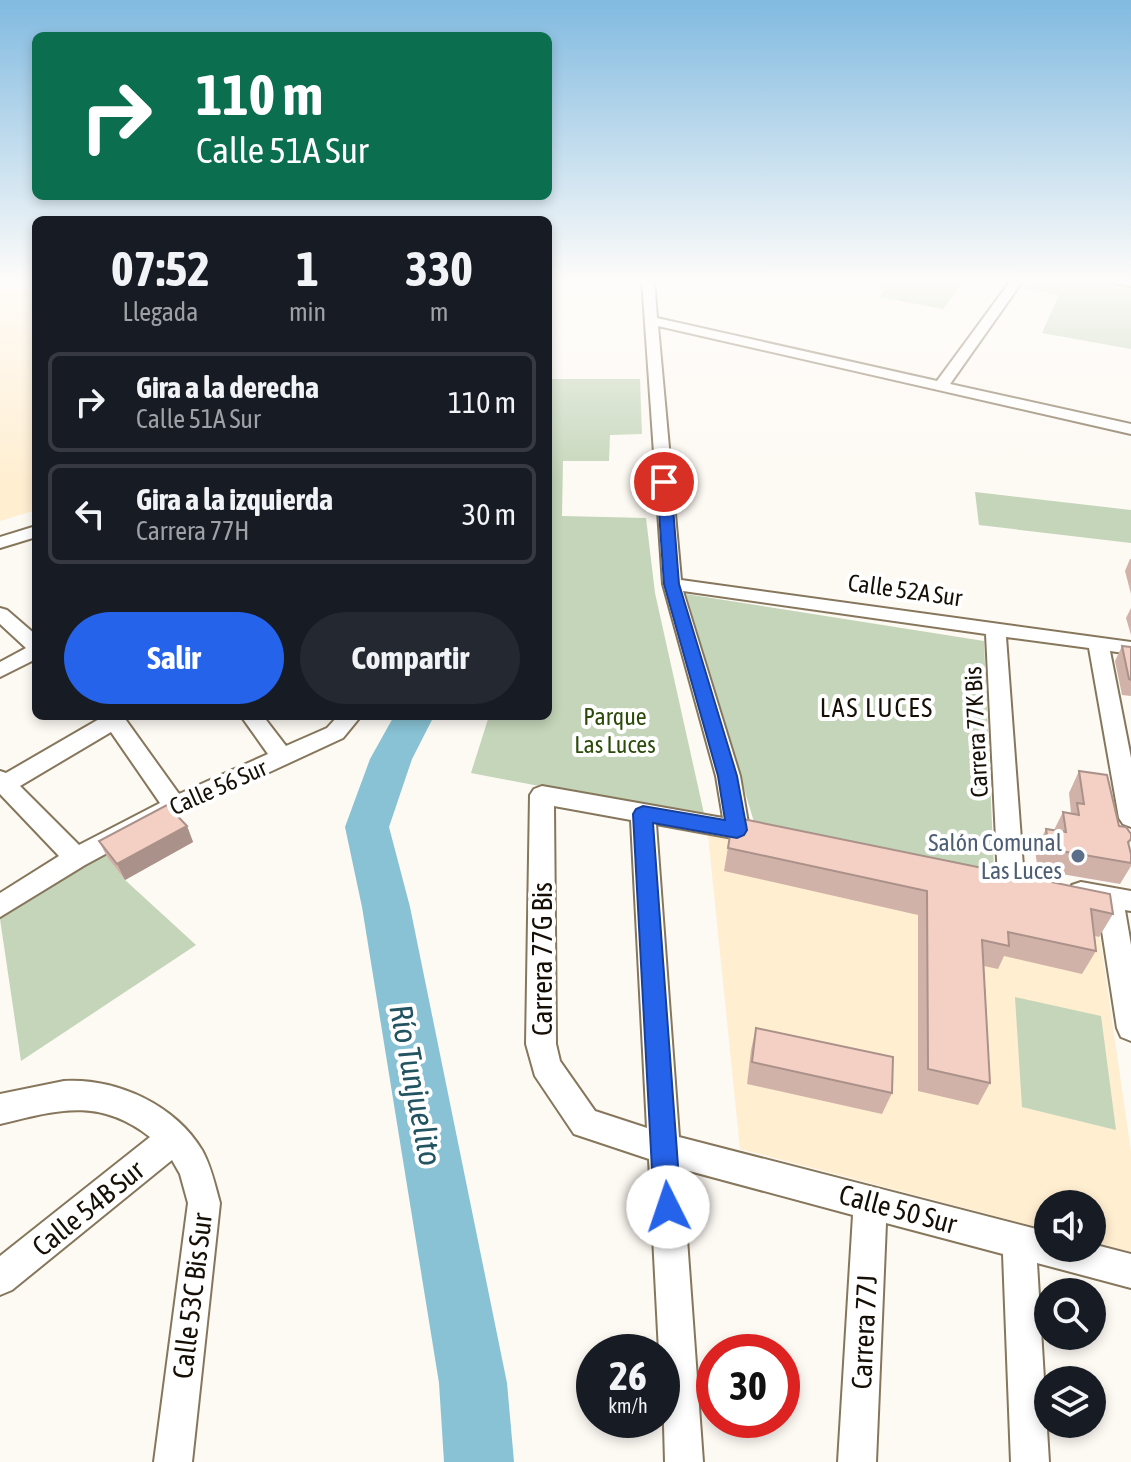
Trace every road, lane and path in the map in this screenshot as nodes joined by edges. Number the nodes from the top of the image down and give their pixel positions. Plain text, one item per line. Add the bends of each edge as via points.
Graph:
1 (654, 347) edge
2 (769, 347) edge
3 (969, 347) edge
4 (941, 386) junction
5 (1131, 429) edge
6 (32, 532) edge
7 (0, 543) edge
8 (672, 584) junction
9 (0, 614) edge
10 (996, 629) junction
11 (1098, 643) junction
12 (32, 644) edge
13 (1131, 648) edge
14 (32, 650) edge
15 (0, 670) edge
16 (109, 720) edge
17 (114, 720) edge
18 (255, 720) edge
19 (346, 720) edge
20 (282, 758) junction
21 (2, 781) edge
22 (175, 806) junction
23 (643, 814) junction
24 (1131, 818) edge
25 (737, 830) junction
26 (782, 838) edge
27 (76, 858) junction
28 (980, 874) edge
29 (1011, 880) junction
30 (1120, 899) edge
31 (0, 906) edge
32 (1131, 1028) edge
33 (0, 1109) edge
34 (175, 1137) junction
35 (664, 1149) junction
36 (870, 1202) junction
37 (1019, 1241) junction
38 (1131, 1271) edge
39 (0, 1278) edge
40 (173, 1462) edge
41 (684, 1462) edge
42 (857, 1462) edge
43 (1030, 1462) edge

1 - 8 street
2 - 4 street
3 - 4 street
4 - 5 street
6 - 7 street
8 - 10 street, Calle 52A Sur
8 - 25 street via 728,776
9 - 12 street
10 - 11 street, Calle 52A Sur
10 - 29 street, Carrera 77K Bis
11 - 13 street, Calle 52A Sur
11 - 24 street
14 - 15 street
16 - 21 street
17 - 22 street
18 - 20 street
19 - 20 street, Calle 56 Sur via 335,733
20 - 22 street, Calle 56 Sur
21 - 27 street
22 - 27 street, Calle 56 Sur
23 - 25 street
23 - 35 street
23 - 35 street, Carrera 77G Bis via 542,795 541,1044 546,1066 585,1123
25 - 26 street
27 - 31 street, Calle 56 Sur
28 - 29 street
29 - 30 street
30 - 32 street
33 - 34 street via 85,1095 137,1109
34 - 39 street, Calle 54B Sur
34 - 40 street, Calle 53C Bis Sur via 192,1163 204,1203
35 - 36 street, Calle 50 Sur
35 - 41 street
36 - 37 street, Calle 50 Sur
36 - 42 street, Carrera 77J
37 - 38 street, Calle 50 Sur
37 - 43 street

